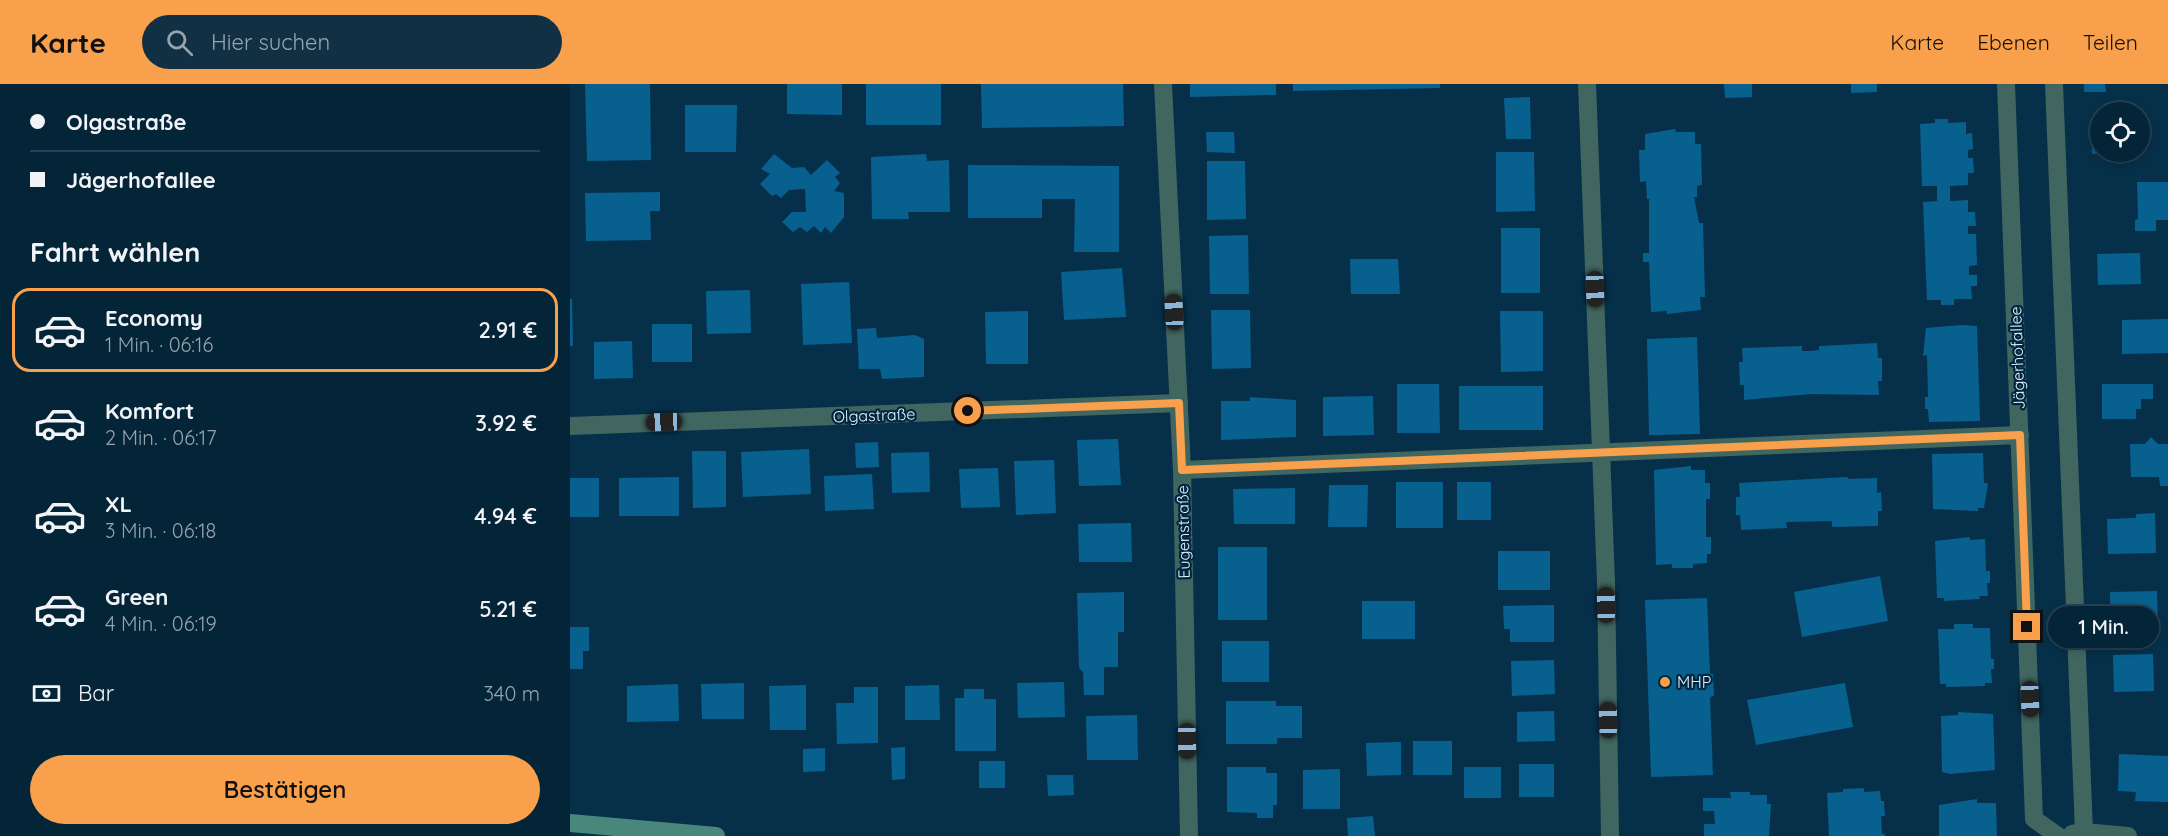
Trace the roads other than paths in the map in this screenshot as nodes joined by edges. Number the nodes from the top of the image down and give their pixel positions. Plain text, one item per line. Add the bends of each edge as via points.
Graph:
1 (1163, 84) edge
2 (1587, 84) edge
3 (2006, 84) edge
4 (2054, 84) edge
5 (1179, 403) junction
6 (570, 426) edge
7 (2020, 435) junction
8 (1601, 451) junction
9 (1182, 470) junction
10 (570, 823) edge
11 (2084, 832) junction
12 (716, 836) edge
13 (1189, 836) edge
14 (1610, 836) edge
15 (2058, 836) edge
16 (2064, 836) edge
17 (2128, 836) edge

1 - 5 street, Eugenstraße
2 - 8 street
3 - 7 street, Jägerhofallee
4 - 11 street
5 - 6 street, Olgastraße
5 - 9 street, Eugenstraße
7 - 8 street
7 - 15 street, Jägerhofallee via 2034,819
8 - 9 street
8 - 14 street
9 - 13 street, Eugenstraße
10 - 12 main road
11 - 16 street
11 - 17 street

